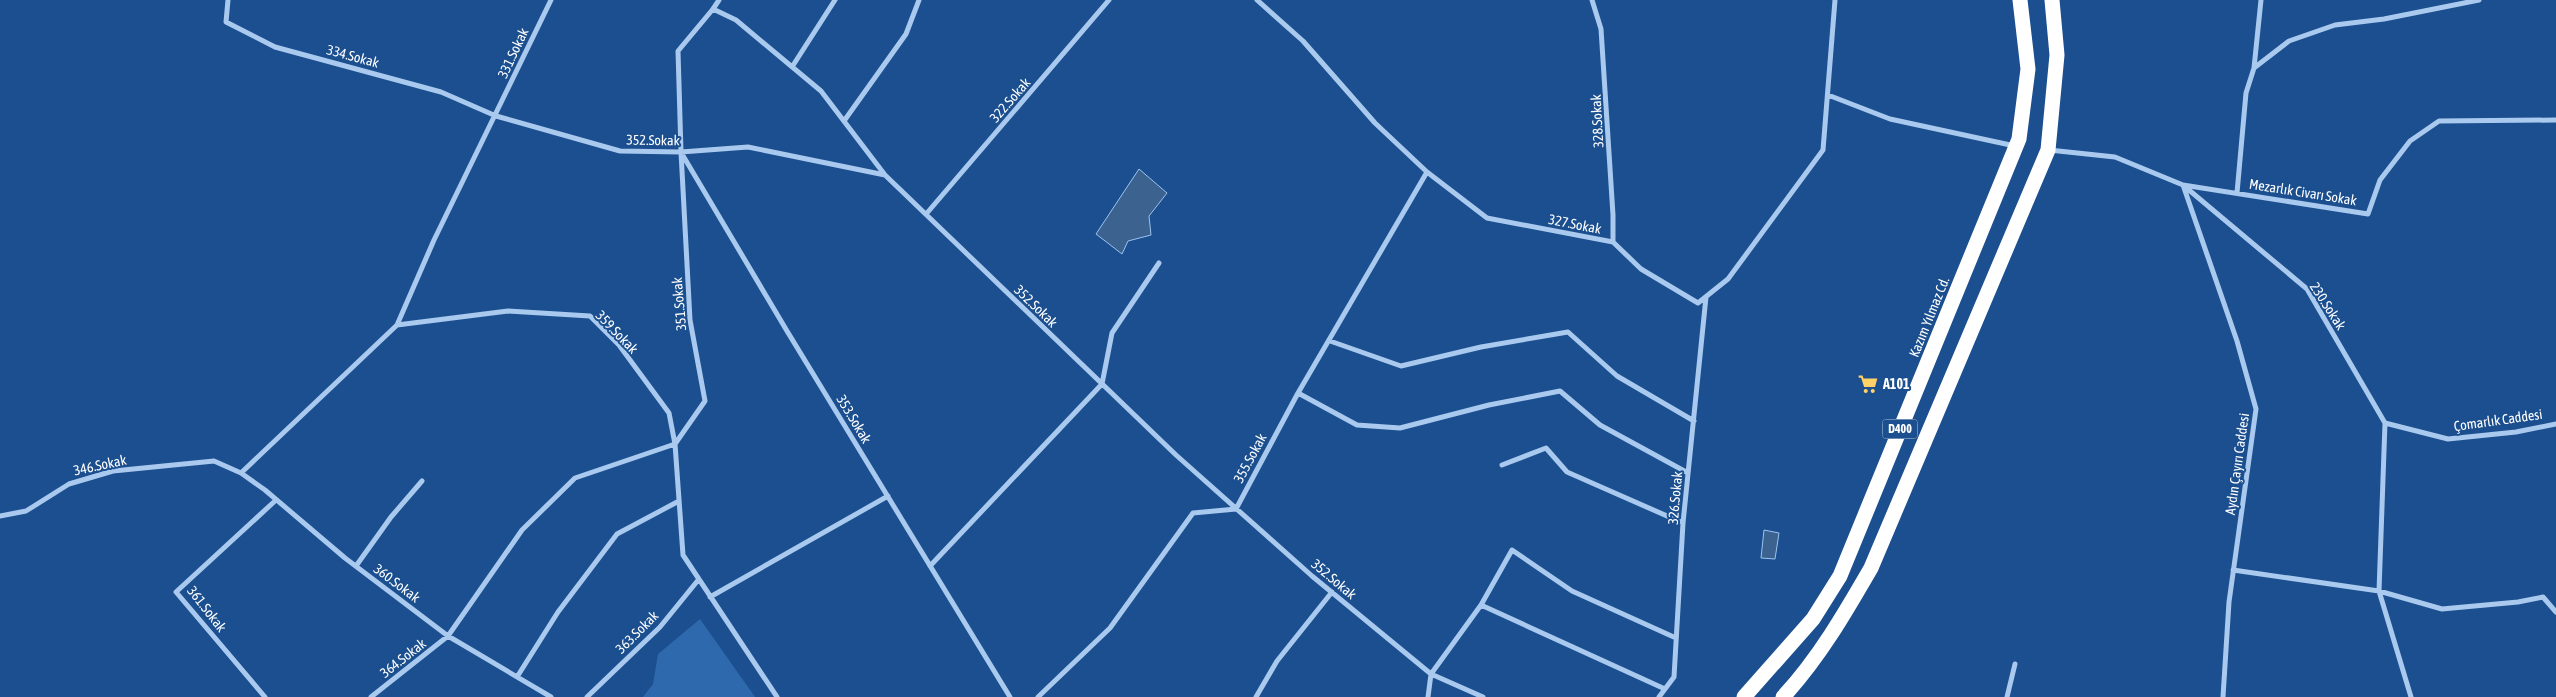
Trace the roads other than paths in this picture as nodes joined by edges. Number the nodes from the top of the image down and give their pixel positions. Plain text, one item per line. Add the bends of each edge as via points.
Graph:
1 (228, 0) edge
2 (551, 0) edge
3 (719, 0) edge
4 (835, 0) edge
5 (919, 0) edge
6 (1109, 0) edge
7 (1258, 0) edge
8 (1592, 0) edge
9 (1835, 0) edge
10 (2020, 0) edge
11 (2052, 0) edge
12 (2261, 0) edge
13 (2476, 0) edge
14 (713, 9) junction
15 (792, 67) junction
16 (2254, 68) junction
17 (1828, 95) junction
18 (496, 116) junction
19 (2556, 120) edge
20 (844, 121) junction
21 (2016, 146) junction
22 (2048, 150) junction
23 (681, 152) junction
24 (1427, 172) junction
25 (885, 175) junction
26 (2183, 186) junction
27 (2237, 193) junction
28 (927, 213) junction
29 (1613, 242) junction
30 (1159, 263) dead end
31 (1706, 297) junction
32 (397, 324) junction
33 (1330, 341) junction
34 (1102, 384) junction
35 (1298, 392) junction
36 (1694, 421) junction
37 (2386, 423) junction
38 (2556, 424) edge
39 (675, 444) junction
40 (1502, 465) dead end
41 (241, 473) junction
42 (1688, 473) junction
43 (422, 481) dead end
44 (888, 496) junction
45 (276, 500) junction
46 (679, 501) junction
47 (1236, 509) junction
48 (0, 516) edge
49 (1684, 523) junction
50 (356, 566) junction
51 (930, 566) junction
52 (2232, 570) junction
53 (698, 579) junction
54 (1332, 592) junction
55 (2379, 592) junction
56 (710, 597) junction
57 (1480, 604) junction
58 (2556, 612) edge
59 (448, 636) junction
60 (1676, 638) junction
61 (2015, 664) dead end
62 (1432, 674) junction
63 (517, 677) junction
64 (1665, 690) junction
65 (265, 697) edge
66 (371, 697) edge
67 (551, 697) edge
68 (587, 697) edge
69 (777, 697) edge
70 (1010, 697) edge
71 (1038, 697) edge
72 (1256, 697) edge
73 (1428, 697) edge
74 (1483, 697) edge
75 (1659, 697) edge
76 (1744, 697) edge
77 (1783, 697) edge
78 (2007, 697) edge
79 (2224, 697) edge
80 (2411, 697) edge

1 - 18 street, 334.Sokak via 226,22 276,47 441,92
2 - 18 street, 331.Sokak
3 - 14 street, 351.Sokak
4 - 15 street
5 - 20 street via 906,34
6 - 28 street, 322.Sokak
7 - 24 street, 327.Sokak via 1304,41 1375,123
8 - 29 street, 328.Sokak via 1602,39
9 - 17 street
10 - 21 highway, Kazım Yılmaz Cd. / D400 via 2028,69
11 - 22 highway, D400 via 2057,56
12 - 16 street, Mezarlık Civarı Sokak
13 - 16 street via 2384,19 2335,25 2289,41
14 - 15 street via 736,20
14 - 23 street, 351.Sokak via 678,51
15 - 20 street via 821,91
16 - 27 street, Mezarlık Civarı Sokak via 2246,93
17 - 21 street via 1890,119
17 - 31 street via 1823,150 1728,279
18 - 23 street, 352.Sokak via 620,151
18 - 32 street, 331.Sokak via 434,240
19 - 27 street, Mezarlık Civarı Sokak via 2439,121 2410,141 2380,180 2368,214
20 - 25 street
21 - 76 highway, Kazım Yılmaz Cd. / D400 via 1840,576 1813,618
22 - 26 street, 230.Sokak via 2115,157
22 - 77 highway, D400 via 1871,568 1839,624
23 - 25 street, 352.Sokak via 748,147
23 - 39 street, 351.Sokak via 690,320 705,401
23 - 44 street, 353.Sokak
24 - 29 street, 327.Sokak via 1487,218
24 - 33 street, 355.Sokak
25 - 28 street, 352.Sokak
26 - 27 street, Mezarlık Civarı Sokak
26 - 37 street, 230.Sokak via 2307,289
26 - 52 street, Aydın Çayırı Caddesi via 2237,341 2256,408
28 - 34 street, 352.Sokak via 1007,295
29 - 31 street, 327.Sokak via 1640,269 1698,303
30 - 34 street via 1112,333
31 - 36 street, 326.Sokak
32 - 39 street, 359.Sokak via 508,311 590,316 618,345 669,413
32 - 41 street
33 - 35 street, 355.Sokak
33 - 36 street via 1401,366 1568,332 1617,376
34 - 47 street, 352.Sokak
34 - 51 street
35 - 42 street via 1357,425 1400,428 1560,391 1600,425
35 - 47 street, 355.Sokak
36 - 42 street, 326.Sokak
37 - 38 street, Çomarlık Caddesi via 2448,438 2516,432
37 - 55 street
39 - 46 street, 359.Sokak
39 - 59 street, 364.Sokak via 575,478 522,530
40 - 49 street via 1546,448 1567,472
41 - 45 street, 360.Sokak
41 - 48 street, 346.Sokak via 214,461 113,471 70,484 26,511
42 - 49 street, 326.Sokak
43 - 50 street via 390,517
44 - 51 street, 353.Sokak
44 - 56 street
45 - 50 street, 360.Sokak
45 - 65 street, 361.Sokak via 176,592
46 - 53 street, 359.Sokak via 683,555
46 - 63 street via 617,534 558,612
47 - 54 street, 352.Sokak
47 - 71 street via 1193,513 1110,628
49 - 60 street, 326.Sokak
50 - 59 street, 360.Sokak
51 - 70 street, 353.Sokak
52 - 55 street
52 - 79 street, Aydın Çayırı Caddesi
53 - 56 street, 359.Sokak
53 - 68 street, 363.Sokak via 660,627
54 - 62 street, 352.Sokak
54 - 72 street via 1277,661
55 - 58 street via 2442,609 2543,597
55 - 80 street
56 - 69 street, 359.Sokak
57 - 60 street via 1512,550 1572,591
57 - 62 street
57 - 64 street
59 - 63 street, 360.Sokak
59 - 66 street, 364.Sokak
60 - 64 street, 326.Sokak via 1674,677
61 - 78 street
62 - 73 street
62 - 74 street, 352.Sokak
63 - 67 street, 360.Sokak
64 - 75 street, 326.Sokak

